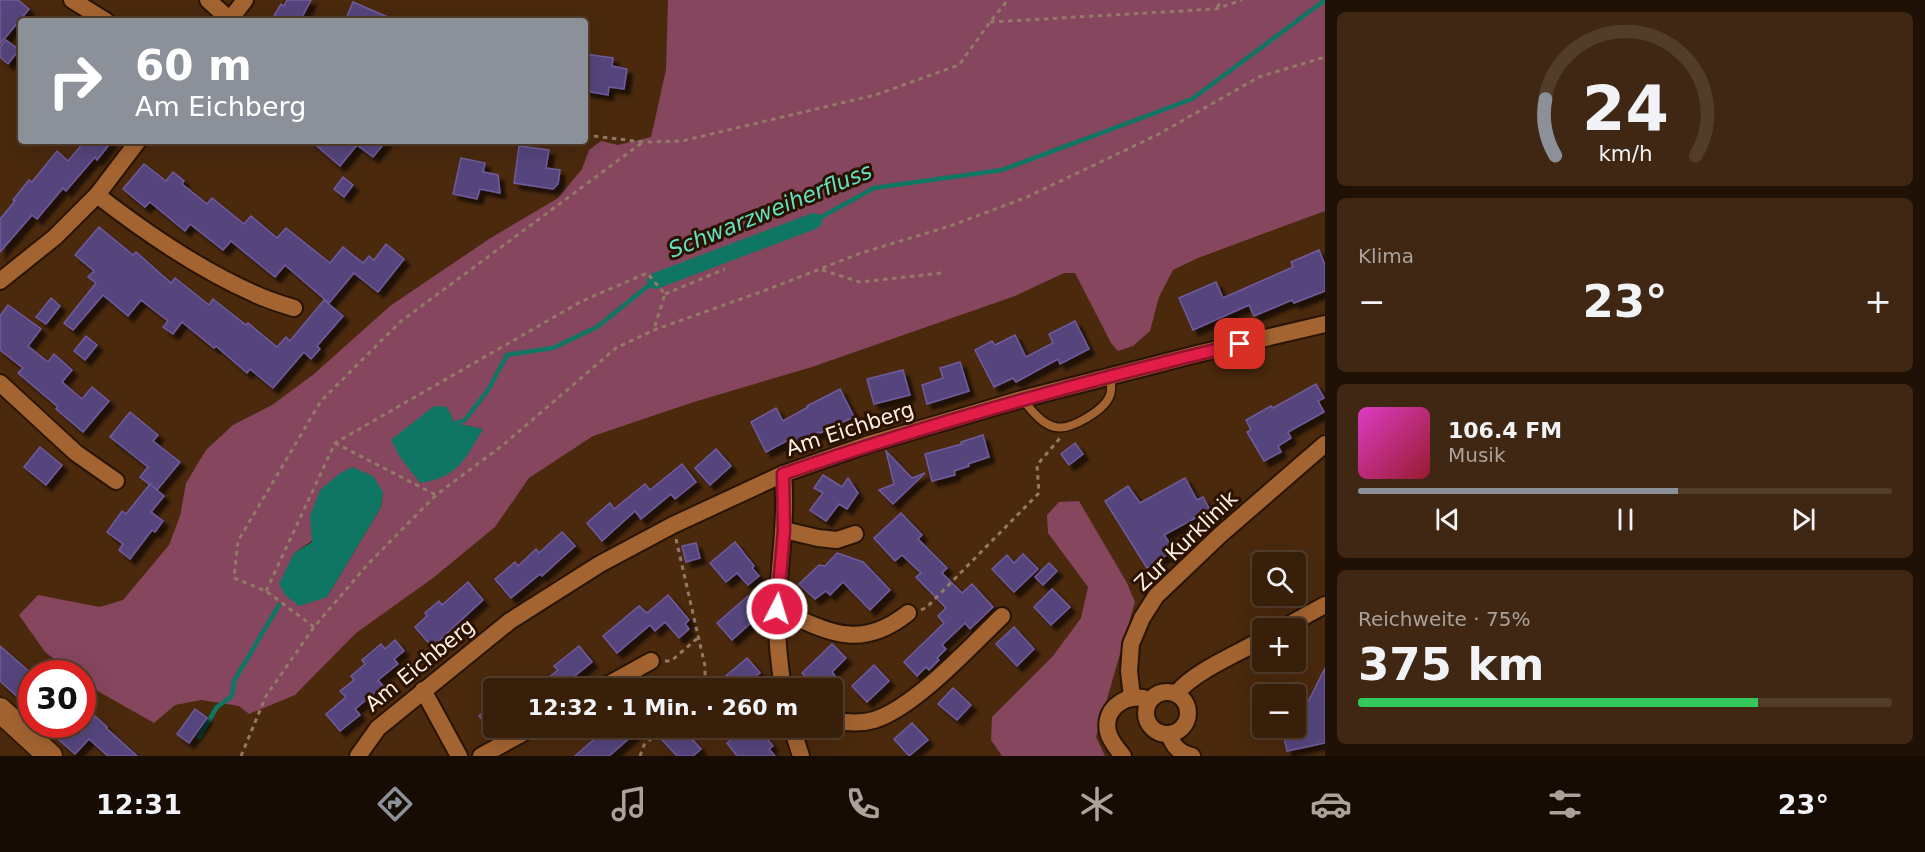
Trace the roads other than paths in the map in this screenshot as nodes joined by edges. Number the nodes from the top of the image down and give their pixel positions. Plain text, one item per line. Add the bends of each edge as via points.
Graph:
1 (72, 0) edge
2 (208, 0) edge
3 (245, 0) edge
4 (101, 18) edge
5 (227, 18) edge
6 (232, 18) edge
7 (136, 144) edge
8 (97, 195) junction
9 (0, 281) edge
10 (294, 308) dead end
11 (1325, 324) edge
12 (1111, 376) junction
13 (0, 383) edge
14 (1022, 399) junction
15 (1325, 444) edge
16 (783, 474) junction
17 (116, 481) dead end
18 (784, 530) junction
19 (855, 534) dead end
20 (1325, 605) edge
21 (777, 609) junction
22 (908, 613) road end
23 (1002, 616) dead end
24 (1301, 618) edge
25 (1252, 645) edge
26 (651, 661) dead end
27 (620, 678) edge
28 (781, 678) edge
29 (423, 690) junction
30 (1177, 693) junction
31 (1132, 697) junction
32 (1149, 701) junction
33 (0, 710) edge
34 (843, 722) edge
35 (1169, 734) junction
36 (514, 738) edge
37 (795, 738) edge
38 (50, 756) edge
39 (358, 756) edge
40 (459, 756) edge
41 (481, 756) edge
42 (801, 756) edge
43 (1123, 756) edge
44 (1192, 756) edge

1 - 4 street
2 - 5 street
3 - 6 street
7 - 8 street
8 - 9 street via 55,237
8 - 10 street via 142,230 187,257 255,294
11 - 12 street, Am Eichberg
12 - 14 street, Am Eichberg
12 - 14 lane via 1110,396 1099,410 1065,428 1043,422
13 - 17 street via 76,453
14 - 16 street, Am Eichberg
15 - 31 street, Zur Kurklinik via 1156,596 1131,644
16 - 18 street
16 - 29 street, Am Eichberg via 600,564 510,621
18 - 19 street via 837,540
18 - 21 street
20 - 24 street
21 - 22 street via 845,636 882,630
21 - 28 street
23 - 34 street via 920,693 874,720
25 - 30 street via 1196,677
26 - 27 street
29 - 39 street, Am Eichberg via 378,728
29 - 40 street
30 - 32 street via 1165,691
30 - 35 street via 1188,705 1189,713 1183,727
31 - 32 street
31 - 43 street via 1118,703 1109,716 1108,731
32 - 35 street via 1149,724
33 - 38 main road
35 - 44 street via 1172,745
36 - 41 street
37 - 42 street

